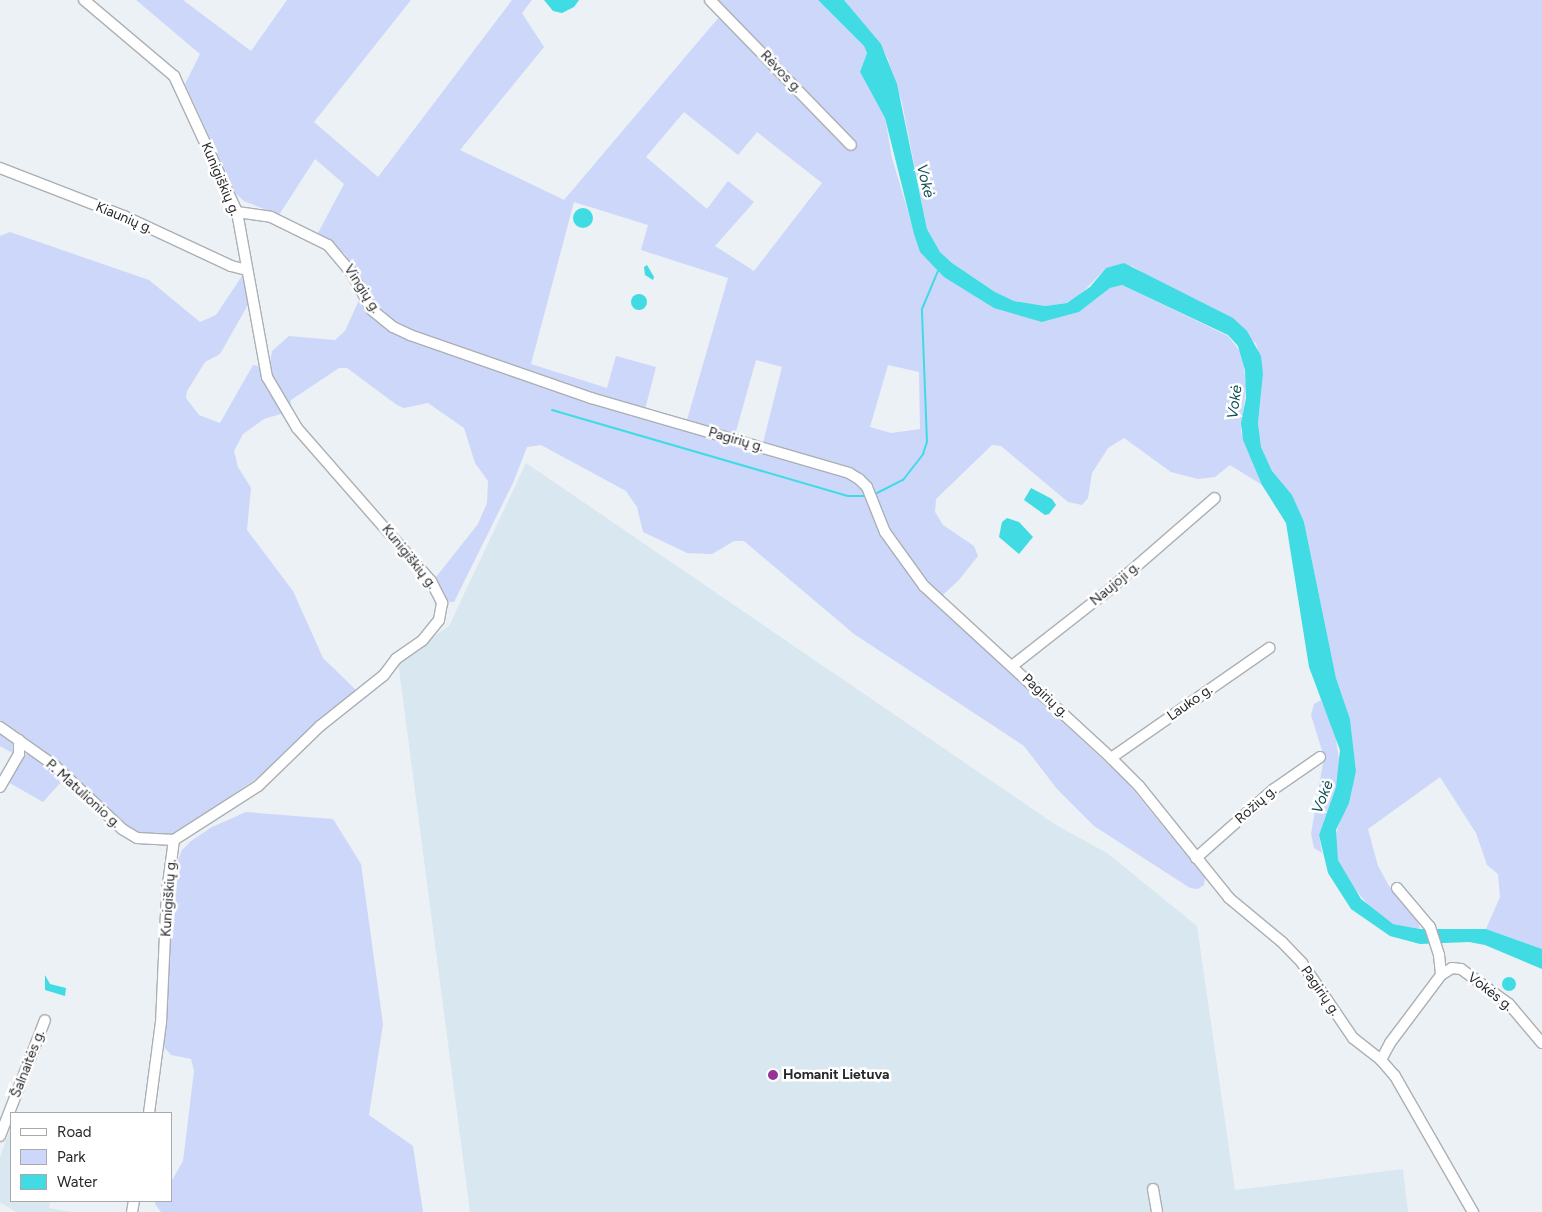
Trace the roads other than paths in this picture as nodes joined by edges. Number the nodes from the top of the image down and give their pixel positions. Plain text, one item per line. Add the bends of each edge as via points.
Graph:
1 (84, 0) edge
2 (710, 0) edge
3 (851, 145) dead end
4 (0, 168) edge
5 (237, 212) junction
6 (247, 270) junction
7 (491, 366) joint
8 (1215, 498) dead end
9 (1269, 648) dead end
10 (1012, 666) junction
11 (0, 727) edge
12 (19, 740) junction
13 (34, 751) junction
14 (19, 754) junction
15 (1320, 757) dead end
16 (1111, 758) junction
17 (0, 787) edge
18 (174, 840) junction
19 (1196, 858) junction
20 (1397, 888) dead end
21 (1441, 976) junction
22 (45, 1020) dead end
23 (1542, 1043) edge
24 (1381, 1060) junction
25 (149, 1112) edge
26 (0, 1136) edge
27 (1153, 1189) dead end
28 (1157, 1212) edge
29 (1473, 1212) edge

1 - 5 street, Kunigiškių g. via 174,76
2 - 3 street, Rėvos g.
4 - 6 street, Kiaunių g. via 124,216 224,263
5 - 6 street, Kunigiškių g.
5 - 7 street, Vingių g. via 271,217 313,236 341,258 372,310 393,327
6 - 18 street, Kunigiškių g. via 267,377 298,428 431,581 442,610 434,629 423,640 396,658 384,675 320,726 258,786
7 - 10 street, Pagirių g. via 848,473 859,479 867,487 884,532 924,586
8 - 10 street, Naujoji g. via 1109,590
9 - 16 street, Lauko g.
10 - 16 street, Pagirių g.
11 - 12 street, P. Matulionio g.
12 - 13 street, P. Matulionio g.
12 - 14 street
13 - 14 street
13 - 18 street, P. Matulionio g. via 122,829 145,839
14 - 17 street
15 - 19 street, Rožių g. via 1274,790
16 - 19 street, Pagirių g. via 1139,786
18 - 25 street, Kunigiškių g. via 167,891 161,1022
19 - 24 street, Pagirių g. via 1229,898 1282,942 1302,964 1353,1038
20 - 21 street via 1430,927 1437,945
21 - 23 street, Vokės g. via 1452,968 1461,969 1509,1004
21 - 24 street via 1390,1043
22 - 26 street, Šalnaitės g.
24 - 29 street, Pagirių g. via 1438,1147
27 - 28 street

